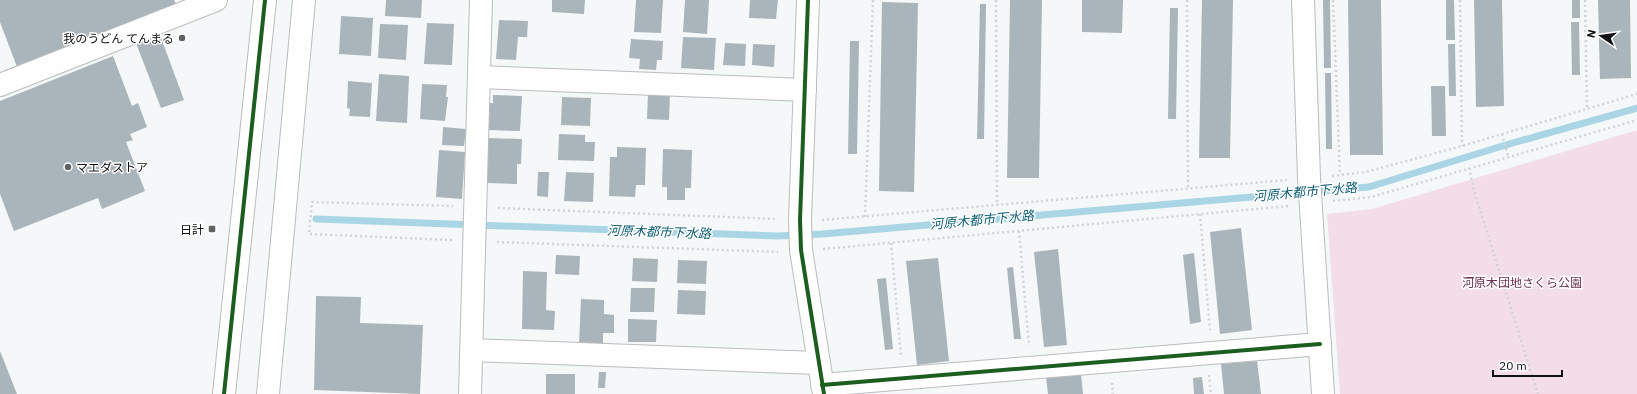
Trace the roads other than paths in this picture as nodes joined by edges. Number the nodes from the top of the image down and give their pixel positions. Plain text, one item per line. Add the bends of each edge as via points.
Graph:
1 (216, 0) edge
2 (265, 0) edge
3 (304, 0) edge
4 (481, 0) edge
5 (808, 0) edge
6 (1303, 0) edge
7 (479, 77) junction
8 (0, 85) edge
9 (805, 90) junction
10 (1320, 344) junction
11 (472, 350) junction
12 (818, 362) junction
13 (823, 390) edge
14 (224, 394) edge
15 (268, 394) edge
16 (470, 394) edge
17 (1323, 394) edge

1 - 8 street
2 - 14 street
3 - 15 street
4 - 7 street
5 - 9 street
6 - 10 street via 1309,178
7 - 9 street
7 - 11 street
9 - 12 street via 801,250
10 - 13 street via 903,378
10 - 17 street
11 - 12 street
11 - 16 street
12 - 13 street

